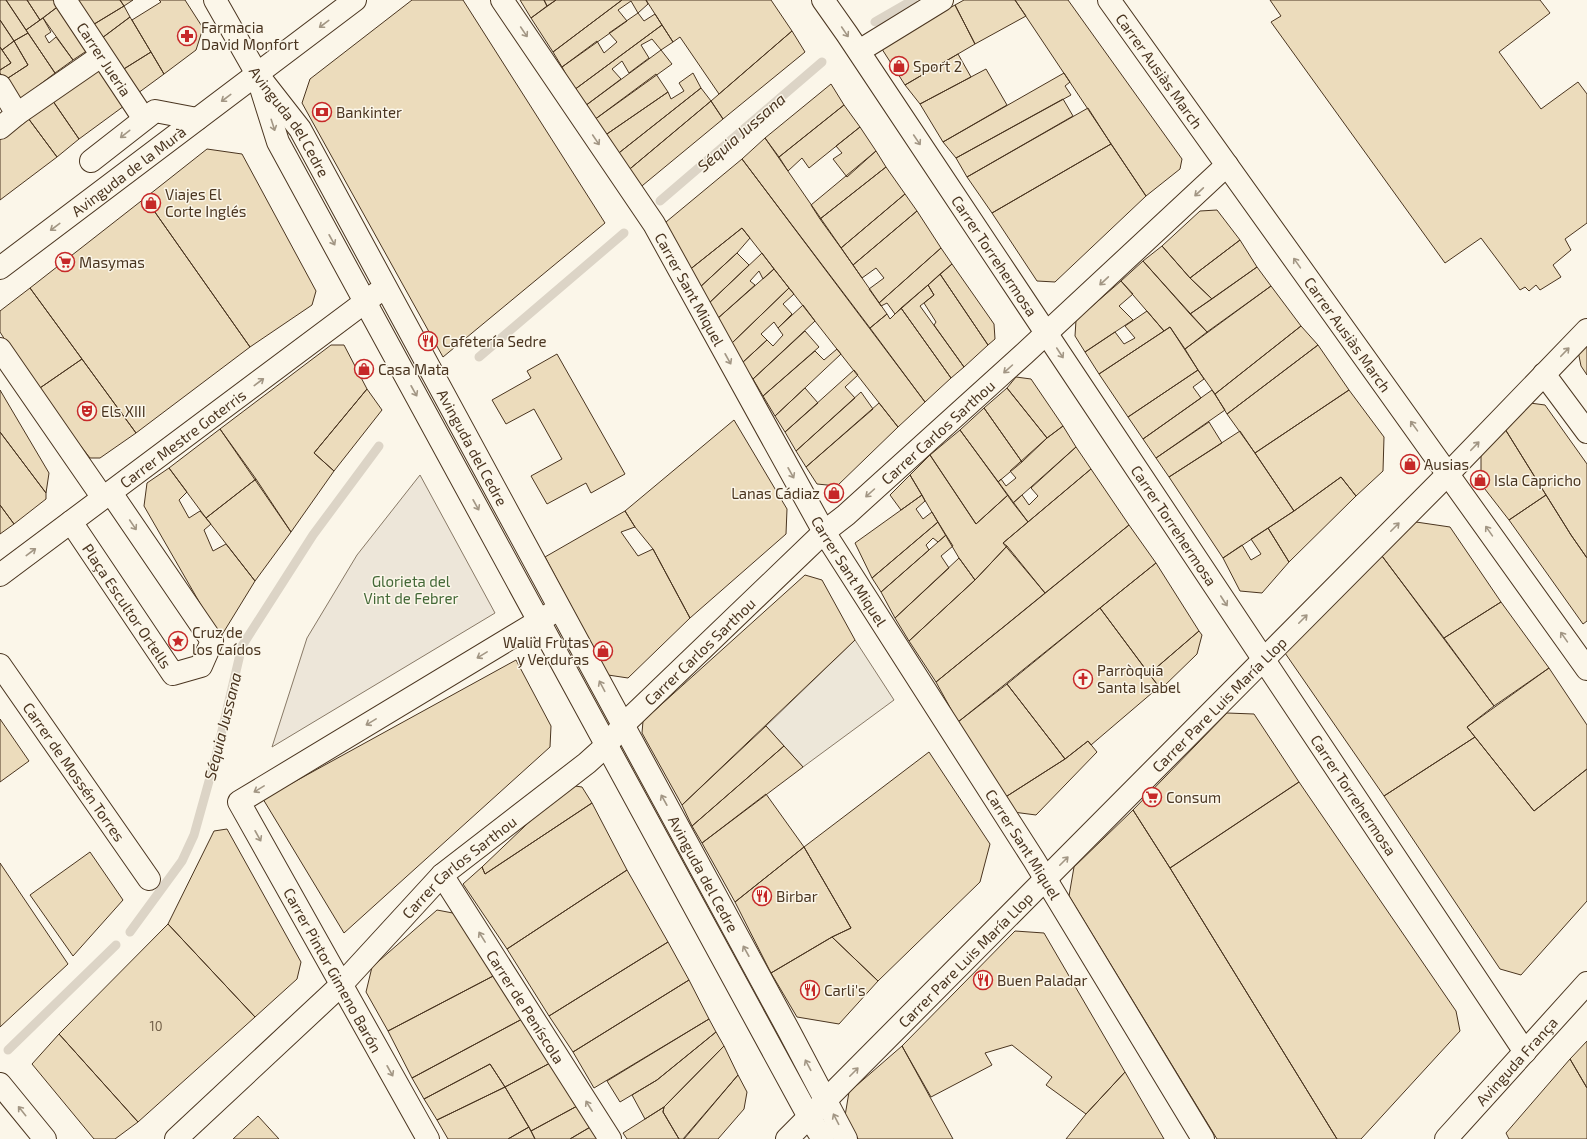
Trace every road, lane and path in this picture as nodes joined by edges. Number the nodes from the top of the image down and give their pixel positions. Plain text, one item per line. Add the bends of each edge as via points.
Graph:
1 (65, 0) edge
2 (215, 0) edge
3 (355, 0) edge
4 (502, 0) edge
5 (823, 0) edge
6 (942, 0) edge
7 (1109, 0) edge
8 (859, 51) dead end
9 (101, 56) junction
10 (256, 74) junction
11 (0, 86) edge
12 (17, 114) junction
13 (144, 119) junction
14 (197, 119) junction
15 (0, 128) edge
16 (91, 161) dead end
17 (1227, 165) junction
18 (0, 268) edge
19 (385, 287) junction
20 (365, 302) junction
21 (1587, 330) edge
22 (1047, 333) junction
23 (0, 348) edge
24 (1544, 374) junction
25 (1587, 432) edge
26 (1448, 474) junction
27 (107, 495) junction
28 (71, 522) junction
29 (824, 532) junction
30 (0, 575) edge
31 (560, 608) junction
32 (540, 621) junction
33 (1263, 660) junction
34 (0, 665) edge
35 (1587, 669) edge
36 (623, 725) junction
37 (607, 744) junction
38 (442, 875) junction
39 (149, 879) dead end
40 (1046, 879) junction
41 (1587, 983) edge
42 (341, 985) junction
43 (1525, 1052) junction
44 (0, 1084) edge
45 (826, 1100) junction
46 (809, 1117) junction
47 (45, 1139) edge
48 (176, 1139) edge
49 (428, 1139) edge
50 (610, 1139) edge
51 (787, 1139) edge
52 (824, 1139) edge
53 (846, 1139) edge
54 (1203, 1139) edge
55 (1446, 1139) edge

1 - 9 street, Carrer Jueria
2 - 10 street
3 -> 10 street, Avinguda de la Murà
4 -> 29 street, Carrer Sant Miquel via 654,224
5 -> 22 street, Carrer Torrehermosa
6 - 8 street
7 - 17 street, Carrer Ausiàs March
9 - 12 street
9 - 13 street, Carrer Jueria
10 -> 14 street, Avinguda de la Murà
10 - 19 street, Avinguda del Cedre via 300,129
10 -> 20 street, Avinguda del Cedre via 278,142
11 - 12 street
12 - 15 street
13 - 14 street via 155,111
13 -> 16 street
14 -> 18 street, Avinguda de la Murà
17 -> 22 street, Carrer Carlos Sarthou
26 -> 17 street, Carrer Ausiàs March
19 - 20 street
19 - 31 street, Avinguda del Cedre
27 -> 20 street, Carrer Mestre Goterris
20 -> 32 street, Avinguda del Cedre
24 -> 21 street, Carrer Pare Luis María Llop
22 -> 29 street, Carrer Carlos Sarthou
22 -> 33 street, Carrer Torrehermosa
23 - 27 street
24 - 25 street
26 -> 24 street, Carrer Pare Luis María Llop
33 -> 26 street, Carrer Pare Luis María Llop
35 -> 26 street, Carrer Ausiàs March
27 - 28 street, Carrer Mestre Goterris
27 -> 28 street, Plaça Escultor Ortells via 212,641 201,666 173,674
30 -> 28 street, Carrer Mestre Goterris
29 - 36 street, Carrer Carlos Sarthou
29 - 40 street, Carrer Sant Miquel
31 - 32 street
36 -> 31 street, Avinguda del Cedre
32 - 37 street, Avinguda del Cedre
32 -> 42 street, Carrer Pintor Gimeno Barón via 239,802
40 -> 33 street, Carrer Pare Luis María Llop
33 - 43 street, Carrer Torrehermosa
34 - 39 street, Carrer de Mossén Torres
36 - 37 street, Carrer Carlos Sarthou
45 -> 36 street, Avinguda del Cedre
37 - 38 street, Carrer Carlos Sarthou via 587,763
37 - 46 street, Avinguda del Cedre
38 - 42 street, Carrer Carlos Sarthou
50 -> 38 street, Carrer de Peníscola
45 -> 40 street, Carrer Pare Luis María Llop
40 - 54 street, Carrer Sant Miquel
41 - 43 street, Avinguda França
42 - 48 street, Carrer Carlos Sarthou
42 -> 49 street, Carrer Pintor Gimeno Barón
43 - 55 street, Avinguda França
47 -> 44 street
45 - 46 street, Carrer Pare Luis María Llop
53 -> 45 street, Avinguda del Cedre
46 - 51 street, Carrer Pare Luis María Llop
46 - 52 street, Avinguda del Cedre

